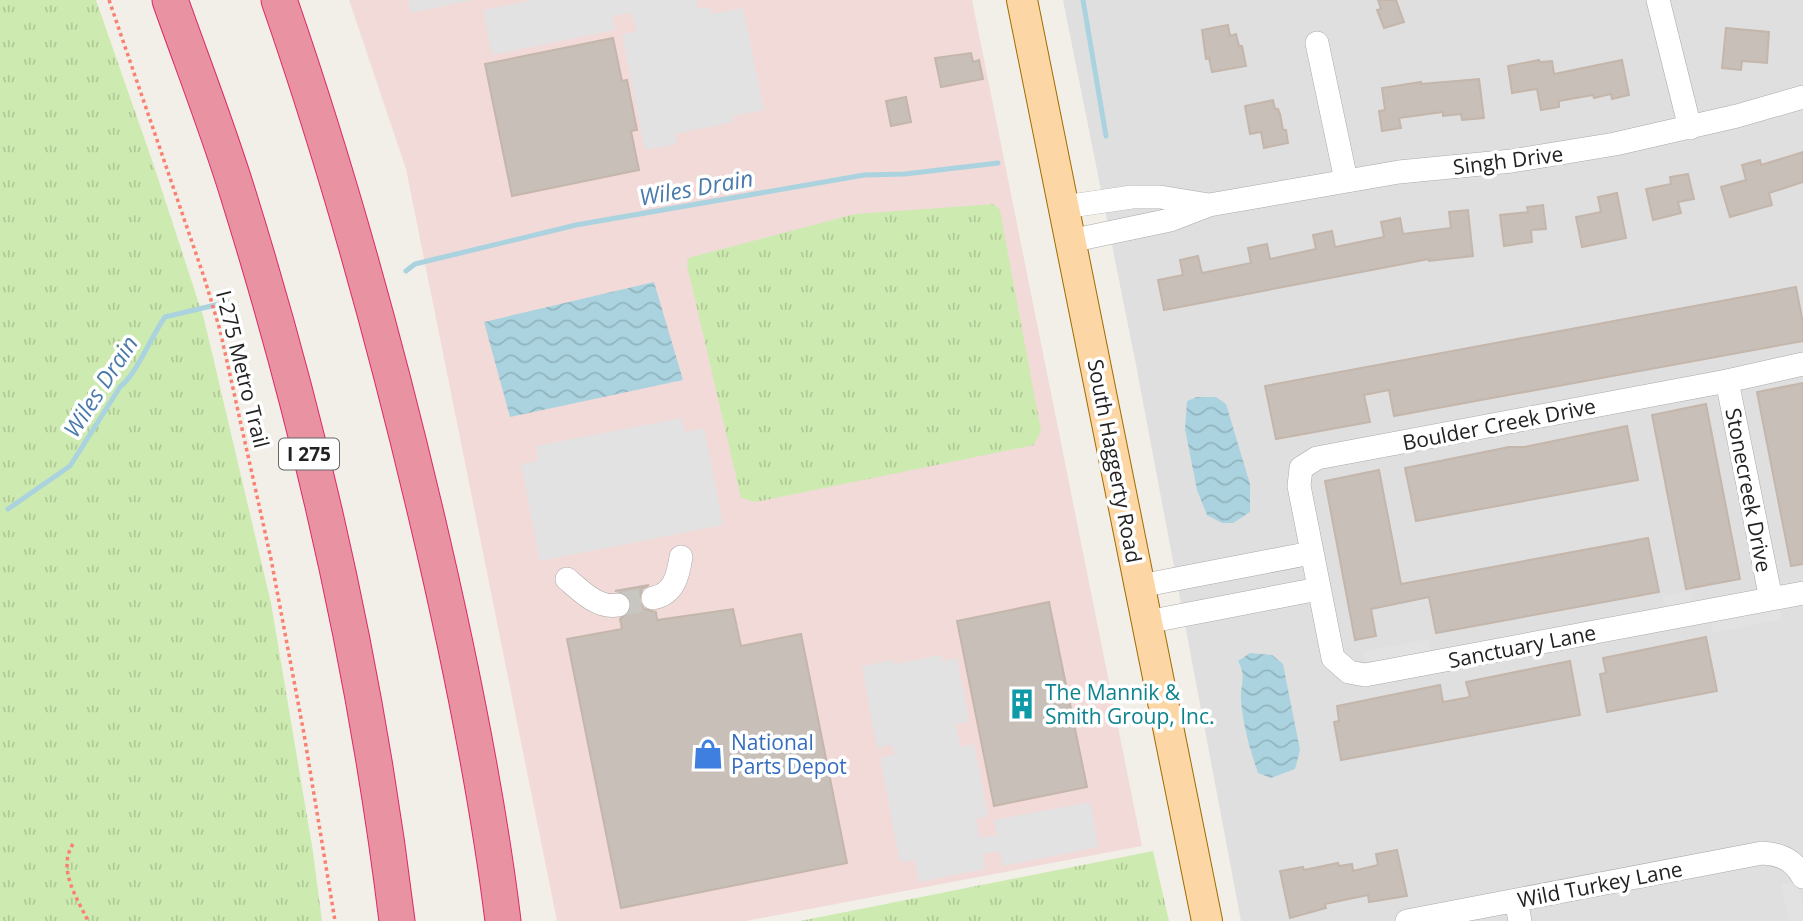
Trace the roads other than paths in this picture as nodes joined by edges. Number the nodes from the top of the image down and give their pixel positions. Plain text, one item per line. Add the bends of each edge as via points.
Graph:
1 (170, 0) edge
2 (279, 0) edge
3 (1023, 0) edge
4 (1658, 0) edge
5 (1317, 43) dead end
6 (1803, 97) edge
7 (1690, 128) junction
8 (1346, 180) junction
9 (1209, 205) junction
10 (1064, 207) junction
11 (1070, 241) junction
12 (1803, 365) edge
13 (1727, 381) junction
14 (681, 557) dead end
15 (1315, 571) junction
16 (567, 579) dead end
17 (1140, 586) junction
18 (1803, 593) edge
19 (653, 598) tunnel mouth
20 (1771, 599) junction
21 (618, 605) tunnel mouth
22 (1147, 622) junction
23 (1798, 869) edge
24 (1518, 911) edge
25 (397, 921) edge
26 (503, 921) edge
27 (1207, 921) edge
28 (1407, 921) edge

1 - 25 highway, I 275 via 238,193 295,396 360,689
2 - 26 highway via 373,299 395,385 449,612
3 - 10 main road, South Haggerty Road
4 - 7 street
5 - 8 street
6 - 7 street, Singh Drive
7 - 8 street, Singh Drive via 1561,154
8 - 9 street, Singh Drive
9 - 10 street, Singh Drive via 1132,197
9 - 11 street, Singh Drive via 1170,220
10 - 11 main road, South Haggerty Road
11 - 17 main road, South Haggerty Road
12 - 13 street, Boulder Creek Drive
13 - 15 street, Boulder Creek Drive via 1317,458 1301,468 1299,486
13 - 20 street, Stonecreek Drive
14 - 19 street via 677,580 663,596
15 - 17 street
15 - 20 street, Sanctuary Lane via 1333,658 1349,672 1365,676
15 - 22 street
16 - 21 street via 589,598 610,607
17 - 22 main road, South Haggerty Road
18 - 20 street, Sanctuary Lane
22 - 27 main road, South Haggerty Road
23 - 24 street, Wild Turkey Lane via 1774,854 1762,853
24 - 28 street, Wild Turkey Lane

